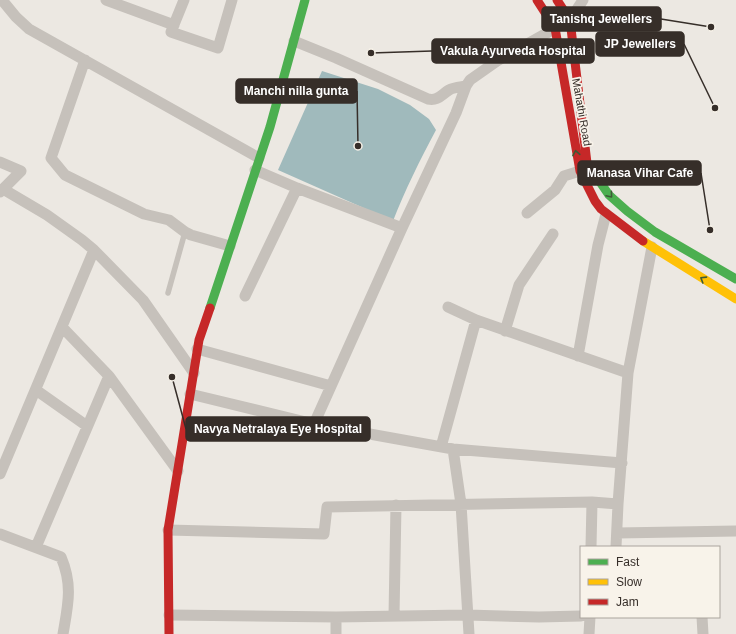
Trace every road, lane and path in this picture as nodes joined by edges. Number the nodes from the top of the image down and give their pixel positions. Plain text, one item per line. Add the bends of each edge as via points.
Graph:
1 (2, 0) edge
2 (106, 0) edge
3 (184, 0) edge
4 (232, 0) edge
5 (305, 0) edge
6 (537, 0) edge
7 (558, 0) edge
8 (583, 0) edge
9 (570, 20) junction
10 (174, 25) junction
11 (555, 28) junction
12 (294, 41) junction
13 (84, 60) junction
14 (466, 86) junction
15 (259, 158) junction
16 (0, 162) edge
17 (255, 170) junction
18 (580, 171) junction
19 (297, 188) junction
20 (2, 191) edge
21 (526, 213) dead end
22 (606, 214) junction
23 (402, 228) junction
24 (185, 232) junction
25 (553, 234) dead end
26 (230, 246) junction
27 (652, 247) junction
28 (94, 250) junction
29 (736, 279) edge
30 (168, 293) dead end
31 (245, 296) dead end
32 (736, 299) edge
33 (448, 307) dead end
34 (476, 320) junction
35 (62, 327) junction
36 (505, 331) junction
37 (197, 349) junction
38 (578, 356) junction
39 (194, 373) junction
40 (628, 373) junction
41 (109, 376) junction
42 (331, 386) junction
43 (36, 390) junction
44 (190, 394) junction
45 (314, 424) junction
46 (87, 426) junction
47 (441, 447) junction
48 (453, 449) junction
49 (622, 463) junction
50 (178, 471) junction
51 (0, 474) edge
52 (592, 502) junction
53 (461, 504) junction
54 (618, 504) junction
55 (396, 505) junction
56 (168, 530) junction
57 (736, 531) edge
58 (0, 534) edge
59 (617, 534) junction
60 (591, 546) edge
61 (616, 546) edge
62 (36, 547) junction
63 (467, 615) junction
64 (169, 616) junction
65 (394, 616) junction
66 (580, 616) edge
67 (336, 617) junction
68 (590, 618) edge
69 (702, 618) edge
70 (64, 634) edge
71 (169, 634) edge
72 (336, 634) edge
73 (469, 634) edge
74 (589, 634) edge
75 (703, 634) edge

1 - 13 street via 28,28
2 - 10 street
3 - 10 street
4 - 10 street via 218,48 171,32
5 - 12 street
6 - 11 street, Mahathi Road
7 - 9 street, Mahathi Road
8 - 9 street
9 - 11 street
9 -> 29 street, Mahathi Road via 587,163 609,195 627,211 655,232
11 - 14 street via 497,61 470,80
18 -> 11 street, Mahathi Road
12 - 14 street via 428,99 438,99 449,90
12 - 15 street
13 - 15 street
13 - 24 street via 51,158 65,175 144,214 172,221
14 - 23 street
15 - 17 street
16 - 20 street via 21,171
17 - 19 street
17 - 26 street
18 - 21 street via 564,176 555,190
18 - 22 street, Mahathi Road via 595,201
19 - 23 street
19 - 31 street
20 - 28 street via 46,215
22 - 27 street, Mahathi Road
22 - 38 street
23 - 42 street
24 - 26 street
24 - 30 lane
25 - 36 street via 519,285
26 - 37 street
32 -> 27 street, Mahathi Road
27 - 40 street
28 - 35 street
28 - 39 street via 143,300
33 - 34 street
34 - 36 street
34 - 47 street
35 - 41 street
35 - 43 street
36 - 38 street
37 - 39 street
37 - 42 street
38 - 40 street
39 - 44 street
40 - 49 street
41 - 46 street
41 - 50 street
42 - 45 street
43 - 46 street
43 - 51 street
44 - 45 street
44 - 50 street
45 - 47 street
46 - 62 street
47 - 48 street
48 - 49 street
48 - 53 street
49 - 54 street
50 - 56 street
52 - 53 street
52 - 54 street
52 - 60 street
53 - 55 street
53 - 63 street
54 - 59 street
55 - 56 street via 326,507 324,534
55 - 65 street
56 - 64 street
57 - 59 street
58 - 62 street
59 - 61 street
62 - 70 street via 61,557 66,568 70,589
63 - 65 street
63 - 66 street
63 - 73 street
64 - 67 street
64 - 71 street
65 - 67 street
67 - 72 street
68 - 74 street
69 - 75 street

